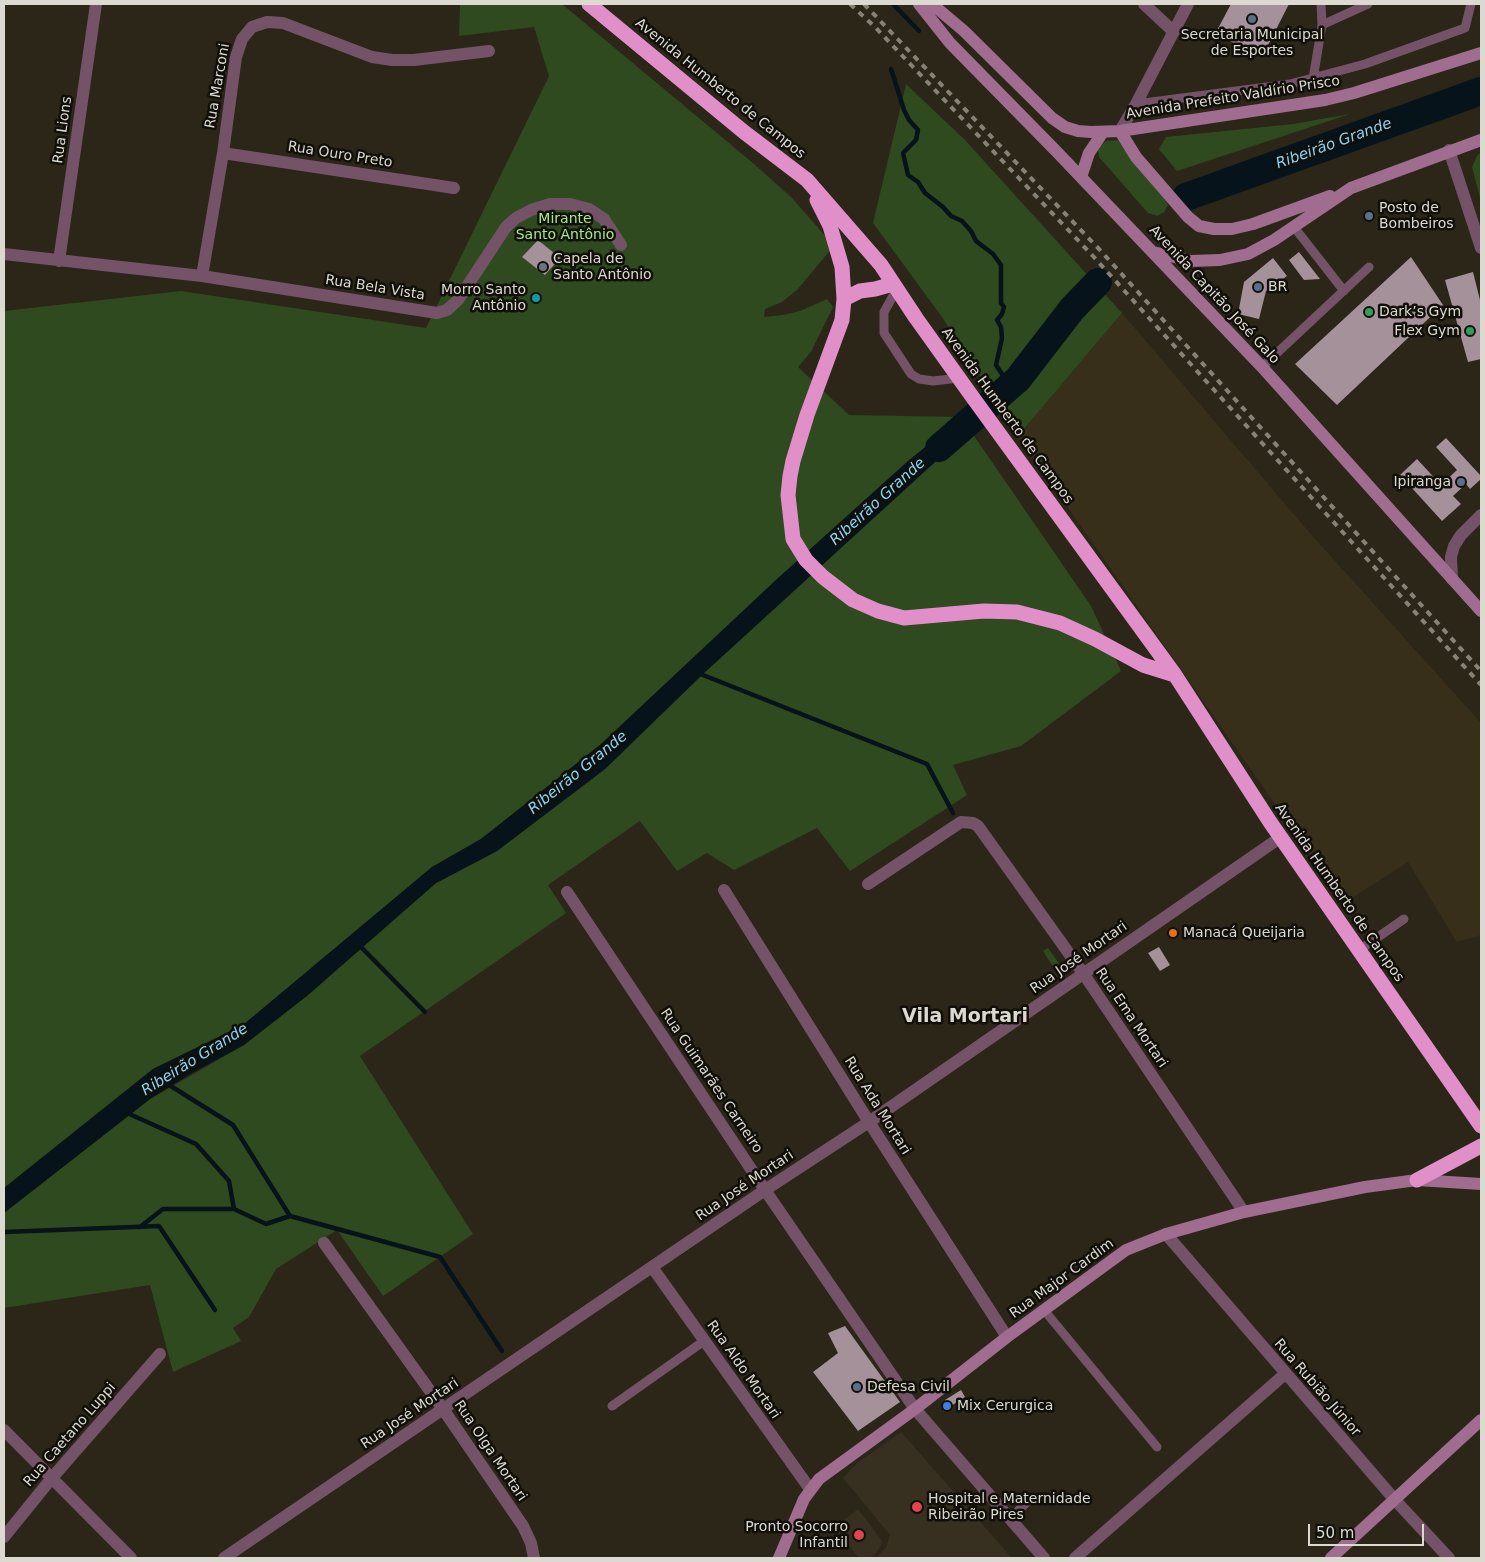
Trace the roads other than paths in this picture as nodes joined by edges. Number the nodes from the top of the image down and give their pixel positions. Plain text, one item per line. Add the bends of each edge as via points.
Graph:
1 (96, 4) edge
2 (589, 4) edge
3 (919, 4) edge
4 (932, 4) edge
5 (1144, 4) edge
6 (1188, 4) edge
7 (1321, 4) edge
8 (1368, 4) edge
9 (1471, 4) edge
10 (1322, 24) junction
11 (1174, 32) junction
12 (489, 51) dead end
13 (1481, 53) edge
14 (1313, 79) junction
15 (1136, 104) junction
16 (1141, 128) junction
17 (1120, 131) junction
18 (1103, 132) junction
19 (1481, 140) edge
20 (1449, 150) junction
21 (222, 153) junction
22 (1136, 157) junction
23 (1081, 177) junction
24 (807, 180) junction
25 (454, 188) dead end
26 (1351, 188) junction
27 (1294, 227) junction
28 (621, 245) dead end
29 (1481, 248) edge
30 (1153, 252) junction
31 (4, 254) edge
32 (59, 261) junction
33 (1369, 267) dead end
34 (202, 276) junction
35 (895, 286) junction
36 (1344, 290) junction
37 (844, 299) junction
38 (1262, 367) junction
39 (959, 378) junction
40 (1481, 516) edge
41 (1452, 579) junction
42 (1481, 611) edge
43 (1175, 675) junction
44 (1281, 837) junction
45 (868, 884) dead end
46 (724, 890) dead end
47 (567, 892) dead end
48 (1404, 919) dead end
49 (1358, 950) junction
50 (1083, 973) junction
51 (869, 1122) junction
52 (1481, 1126) edge
53 (1481, 1146) edge
54 (1417, 1180) junction
55 (1481, 1184) edge
56 (765, 1190) junction
57 (1244, 1212) junction
58 (1166, 1234) junction
59 (324, 1243) dead end
60 (652, 1268) junction
61 (1044, 1310) junction
62 (1007, 1337) junction
63 (704, 1341) junction
64 (160, 1354) dead end
65 (1285, 1374) junction
66 (612, 1406) dead end
67 (443, 1409) junction
68 (915, 1409) junction
69 (1481, 1420) edge
70 (4, 1430) edge
71 (1157, 1447) dead end
72 (52, 1479) junction
73 (810, 1490) junction
74 (1030, 1500) dead end
75 (1396, 1500) junction
76 (1010, 1519) junction
77 (4, 1537) edge
78 (131, 1558) edge
79 (224, 1558) edge
80 (534, 1558) edge
81 (779, 1558) edge
82 (1044, 1558) edge
83 (1075, 1558) edge
84 (1331, 1558) edge
85 (1449, 1558) edge

1 - 32 street, Rua Lions
2 - 24 highway, Avenida Humberto de Campos
3 - 23 main road, Avenida Capitão José Galo via 950,43
4 - 18 main road via 1052,118 1078,131
5 - 11 street
6 - 11 street
7 - 10 lane
8 - 10 lane
9 - 14 lane via 1464,28
10 - 14 lane
11 - 15 street
12 - 21 street, Rua Marconi via 392,60 372,57 283,24 267,22 252,27 242,39 236,57
13 - 16 main road, Avenida Prefeito Valdírio Prisco via 1325,100
14 - 15 lane
15 - 17 street
16 - 17 main road, Avenida Prefeito Valdírio Prisco
16 - 22 main road
17 - 18 main road, Avenida Prefeito Valdírio Prisco
17 - 22 main road
18 - 23 main road via 1089,153
19 - 20 main road
20 - 26 main road
20 - 29 street
21 - 25 street, Rua Ouro Preto
21 - 34 street, Rua Marconi
22 - 26 main road via 1199,226 1232,229 1275,218
23 - 30 main road, Avenida Capitão José Galo
24 - 35 highway, Avenida Humberto de Campos via 881,265
24 - 37 highway, Avenida Humberto de Campos via 830,226 842,268
26 - 27 main road
27 - 30 main road via 1248,254 1220,260 1190,261
27 - 36 lane
28 - 34 street, Rua Bela Vista via 604,219 589,209 570,204 550,204 531,210 506,227 458,300 447,310 437,312
30 - 38 main road, Avenida Capitão José Galo
31 - 32 street, Rua Bela Vista
32 - 34 street, Rua Bela Vista
33 - 36 lane
35 - 37 highway via 860,290
35 - 39 highway, Avenida Humberto de Campos
35 - 39 lane via 884,312 884,333 911,374 933,381
36 - 38 lane
37 - 43 highway, Avenida Humberto de Campos via 842,320 793,460 788,495 790,516 794,539 806,560 853,600 878,612 904,618 984,611 1017,612 1060,623 1144,665
38 - 41 main road, Avenida Capitão José Galo
39 - 43 highway, Avenida Humberto de Campos
40 - 41 street via 1454,546
41 - 42 main road, Avenida Capitão José Galo
43 - 44 highway, Avenida Humberto de Campos
44 - 49 highway, Avenida Humberto de Campos
44 - 50 street, Rua José Mortari
45 - 50 street, Rua Ema Mortari via 961,822 973,822
46 - 51 street, Rua Ada Mortari
47 - 56 street, Rua Guimarães Carneiro
48 - 49 lane
49 - 52 highway, Avenida Humberto de Campos
50 - 51 street, Rua José Mortari
50 - 57 street, Rua Ema Mortari
51 - 56 street, Rua José Mortari
51 - 62 street, Rua Ada Mortari
53 - 54 highway
54 - 55 main road, Rua Major Cardim
54 - 57 main road, Rua Major Cardim via 1364,1187
56 - 60 street, Rua José Mortari
56 - 68 street, Rua Guimarães Carneiro
57 - 58 main road, Rua Major Cardim
58 - 61 main road, Rua Major Cardim via 1126,1250
58 - 65 street, Rua Rubião Júnior
59 - 67 street, Rua Olga Mortari
60 - 63 street, Rua Aldo Mortari
60 - 67 street, Rua José Mortari
61 - 62 main road, Rua Major Cardim
61 - 71 lane
62 - 68 main road, Rua Major Cardim
63 - 66 lane
63 - 73 street, Rua Aldo Mortari
64 - 72 street, Rua Caetano Luppi
65 - 75 street, Rua Rubião Júnior
65 - 83 street
67 - 79 street, Rua José Mortari
67 - 80 street, Rua Olga Mortari via 523,1526
68 - 73 main road, Rua Major Cardim via 826,1473
68 - 76 street, Rua Guimarães Carneiro
69 - 75 main road
70 - 72 street
72 - 77 street, Rua Caetano Luppi
72 - 78 street
73 - 81 main road, Rua Major Cardim
74 - 76 lane
75 - 84 main road
75 - 85 street, Rua Rubião Júnior
76 - 82 street, Rua Guimarães Carneiro

